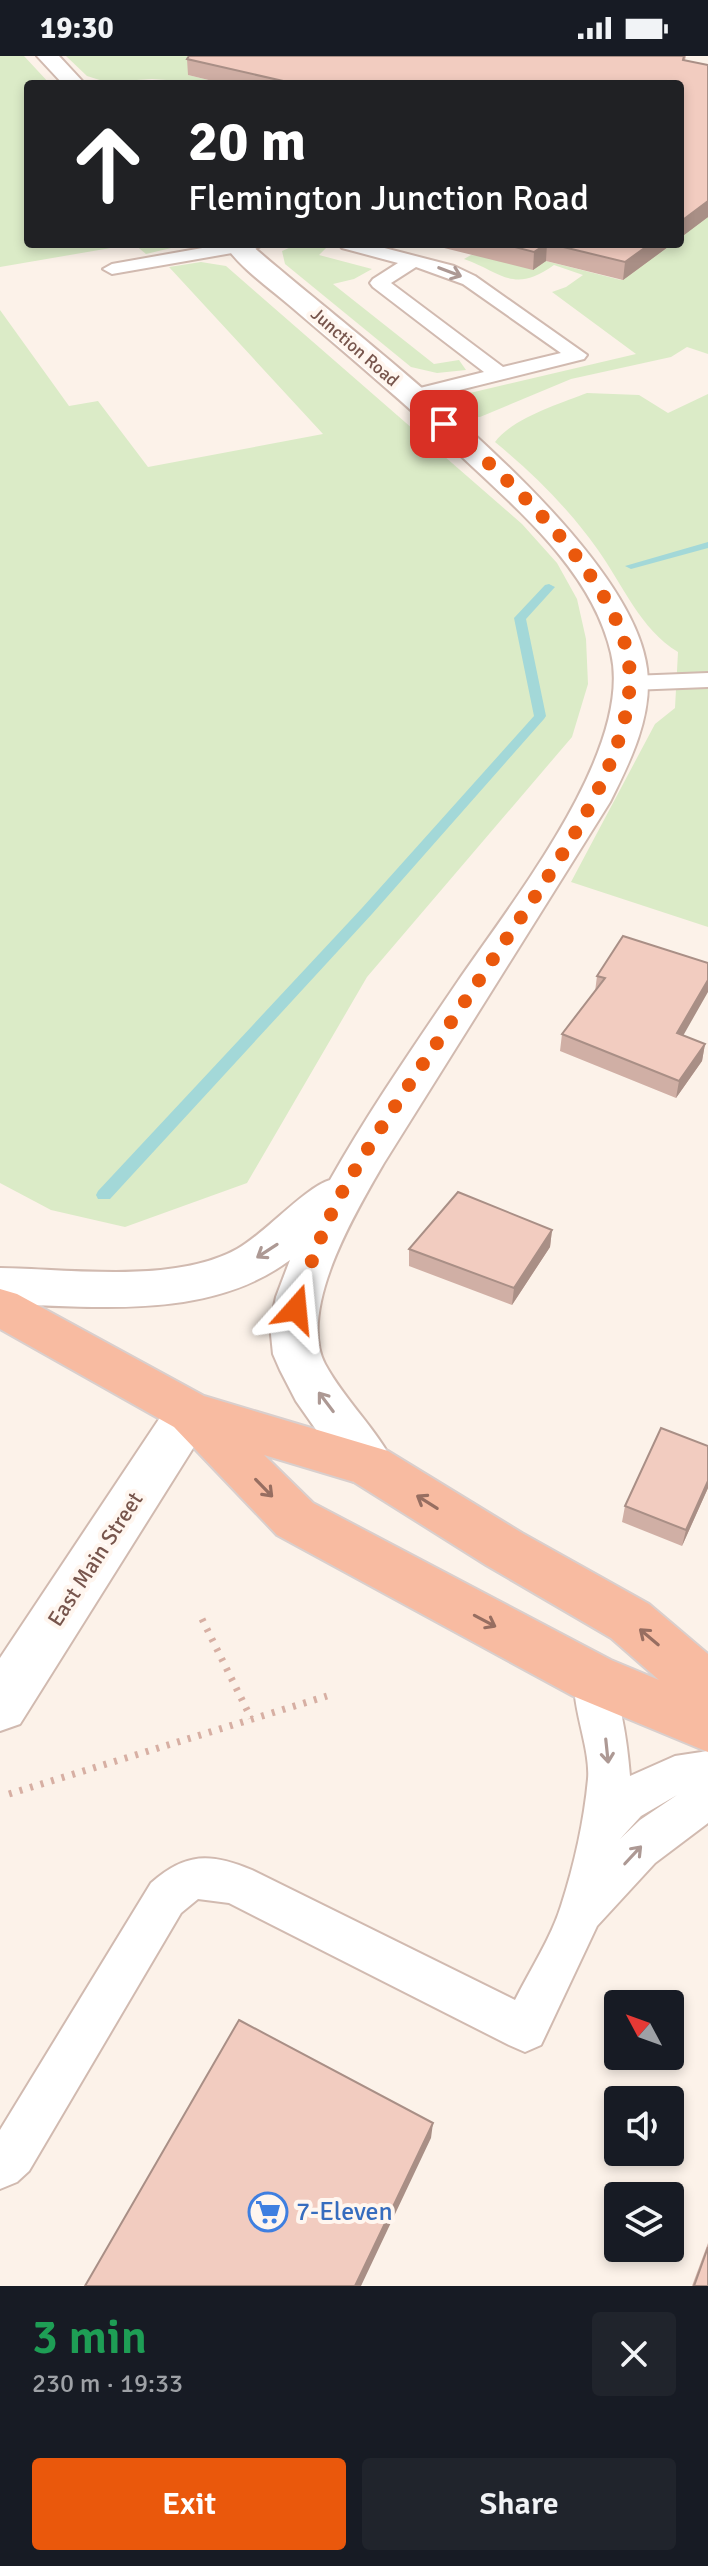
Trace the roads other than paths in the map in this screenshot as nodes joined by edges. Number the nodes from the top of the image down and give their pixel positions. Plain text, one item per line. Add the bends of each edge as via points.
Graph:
1 (47, 56) edge
2 (71, 80) edge
3 (227, 248) edge
4 (246, 248) edge
5 (363, 248) edge
6 (413, 261) junction
7 (112, 269) dead end
8 (500, 375) junction
9 (411, 396) junction
10 (708, 680) edge
11 (631, 683) junction
12 (348, 1183) junction
13 (0, 1286) edge
14 (0, 1307) edge
15 (190, 1412) junction
16 (370, 1466) junction
17 (592, 1678) junction
18 (708, 1688) edge
19 (0, 1706) edge
20 (708, 1726) edge
21 (708, 1770) edge
22 (708, 1801) edge
23 (602, 1824) junction
24 (581, 1913) junction
25 (0, 2165) edge

1 - 2 street
3 - 7 lane
4 - 9 street, Junction Road
5 - 6 lane
6 - 8 lane via 379,283
6 -> 8 lane via 469,280 577,355
8 - 9 lane
9 - 11 street, Junction Road via 539,512 572,550 615,618
10 - 11 lane
11 - 12 street, Junction Road via 614,754 570,840
12 -> 13 street via 290,1237 242,1267 204,1280 163,1286
16 -> 12 street via 299,1365 294,1338 306,1275
14 - 15 highway
15 - 16 highway
15 -> 17 highway via 295,1519
15 - 19 street, East Main Street
18 -> 16 highway via 630,1621
17 - 20 highway
17 -> 23 lane via 607,1746
21 - 23 lane via 653,1782
24 -> 22 lane via 651,1836
23 - 24 lane
24 - 25 lane via 525,2029 237,1885 200,1876 180,1884 166,1898 12,2154

